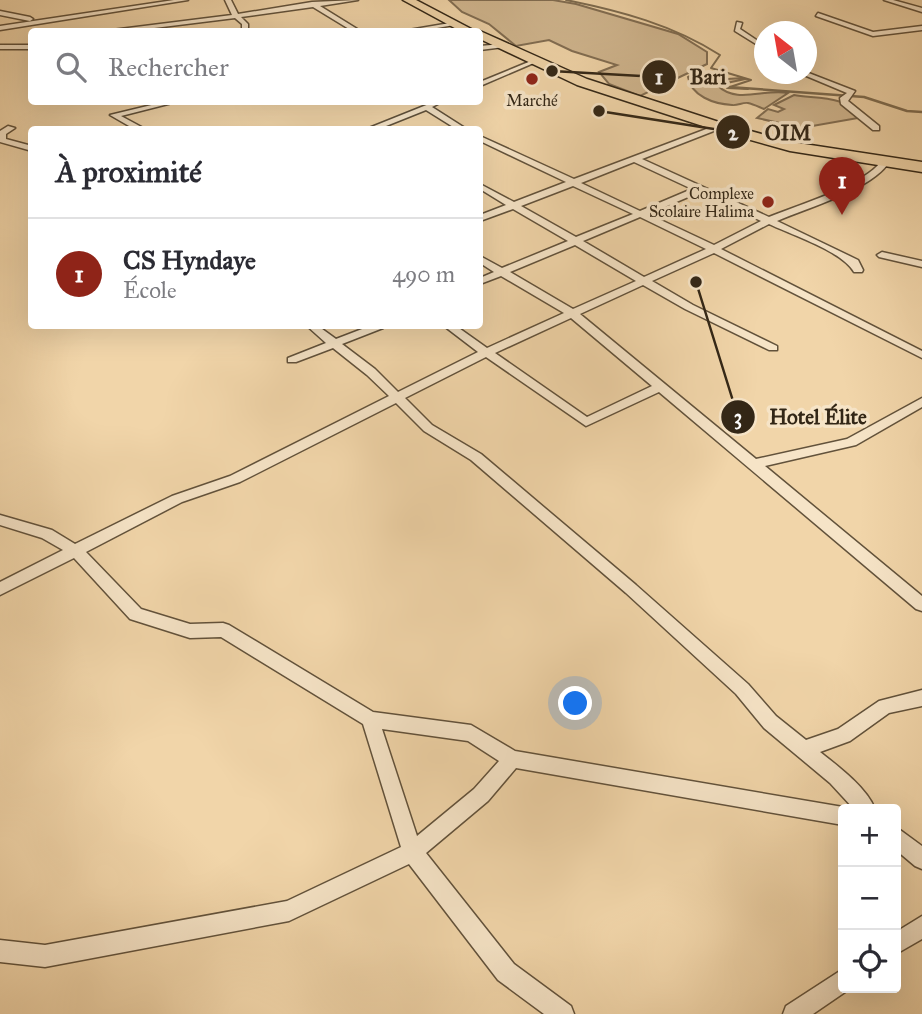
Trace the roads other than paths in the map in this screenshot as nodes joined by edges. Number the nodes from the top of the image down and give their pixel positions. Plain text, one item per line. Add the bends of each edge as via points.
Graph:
1 (186, 0) edge
2 (228, 0) edge
3 (307, 0) edge
4 (355, 0) edge
5 (408, 0) edge
6 (887, 0) edge
7 (162, 2) edge
8 (313, 6) junction
9 (922, 10) edge
10 (168, 11) dead end
11 (0, 13) edge
12 (818, 15) dead end
13 (236, 16) junction
14 (39, 21) junction
15 (454, 23) junction
16 (739, 23) dead end
17 (174, 25) edge
18 (0, 28) edge
19 (142, 28) edge
20 (245, 28) edge
21 (352, 28) edge
22 (424, 28) edge
23 (464, 28) edge
24 (922, 28) edge
25 (483, 36) edge
26 (754, 40) edge
27 (502, 46) junction
28 (0, 47) edge
29 (28, 47) edge
30 (483, 47) edge
31 (533, 62) junction
32 (817, 80) edge
33 (483, 83) edge
34 (159, 105) edge
35 (432, 105) edge
36 (427, 107) junction
37 (135, 126) edge
38 (378, 126) edge
39 (458, 126) edge
40 (720, 127) junction
41 (11, 128) dead end
42 (876, 128) dead end
43 (483, 139) edge
44 (28, 148) edge
45 (635, 159) junction
46 (885, 162) junction
47 (922, 167) edge
48 (574, 182) junction
49 (483, 188) edge
50 (700, 189) junction
51 (513, 204) junction
52 (640, 214) junction
53 (483, 217) edge
54 (768, 220) junction
55 (572, 241) junction
56 (714, 249) junction
57 (882, 255) dead end
58 (483, 261) edge
59 (922, 264) edge
60 (858, 270) dead end
61 (501, 272) junction
62 (483, 280) edge
63 (643, 281) junction
64 (573, 314) junction
65 (316, 329) edge
66 (372, 329) edge
67 (453, 329) edge
68 (336, 344) junction
69 (773, 348) dead end
70 (487, 352) junction
71 (922, 355) edge
72 (292, 360) dead end
73 (659, 387) junction
74 (396, 396) junction
75 (922, 402) edge
76 (756, 464) junction
77 (0, 520) edge
78 (77, 552) junction
79 (0, 589) edge
80 (922, 605) edge
81 (922, 698) edge
82 (370, 719) junction
83 (805, 749) junction
84 (512, 759) junction
85 (861, 804) edge
86 (838, 815) edge
87 (901, 841) edge
88 (412, 852) junction
89 (922, 859) edge
90 (922, 926) edge
91 (901, 941) edge
92 (0, 951) edge
93 (838, 983) edge
94 (563, 1014) edge
95 (794, 1014) edge

1 - 7 street
2 - 13 street
3 - 8 street
4 - 8 street
5 - 15 highway
6 - 9 street
7 - 10 street
7 - 14 street
8 - 13 street
8 - 21 street
11 - 14 street
12 - 24 street via 873,34
13 - 17 street
13 - 20 street
14 - 18 street
15 - 22 street
15 - 23 highway
16 - 26 street via 737,30
17 - 19 street
25 - 27 highway
27 - 30 street
27 - 31 highway
28 - 29 street
31 - 33 street
31 - 40 highway
32 - 42 street via 848,95 844,102
34 - 37 street via 114,115
35 - 36 street
36 - 38 street
36 - 39 street
40 - 45 street
40 - 46 highway via 790,146
41 - 44 street via 2,133 2,141
43 - 48 street
45 - 48 street
45 - 50 street
46 - 47 highway
46 - 54 street via 860,183
48 - 51 street
48 - 52 street
49 - 51 street
50 - 52 street
50 - 54 street
51 - 53 street
51 - 55 street
52 - 55 street
52 - 56 street
54 - 56 street
54 - 60 street via 854,261
55 - 61 street
55 - 63 street
56 - 63 street
56 - 71 street
57 - 59 street
58 - 61 street
61 - 62 street
61 - 64 street
63 - 64 street
63 - 69 street
64 - 70 street
64 - 73 street
65 - 68 street
66 - 68 street
67 - 70 street
68 - 72 street
68 - 74 street
70 - 73 street via 586,422
70 - 74 street
73 - 76 street
74 - 78 street via 235,479 177,499
74 - 83 street via 428,428 476,457 631,589 742,689 770,722
75 - 76 street via 851,442
76 - 80 street
77 - 78 street via 47,534
78 - 79 street
78 - 82 street via 136,614 190,631 223,630
81 - 83 street via 885,706 844,735
82 - 84 street via 471,733
82 - 88 street
83 - 85 street
84 - 86 street
84 - 88 street via 481,795
87 - 89 street
88 - 92 street via 289,911 45,956
88 - 94 street via 506,972
90 - 91 street
93 - 95 street

